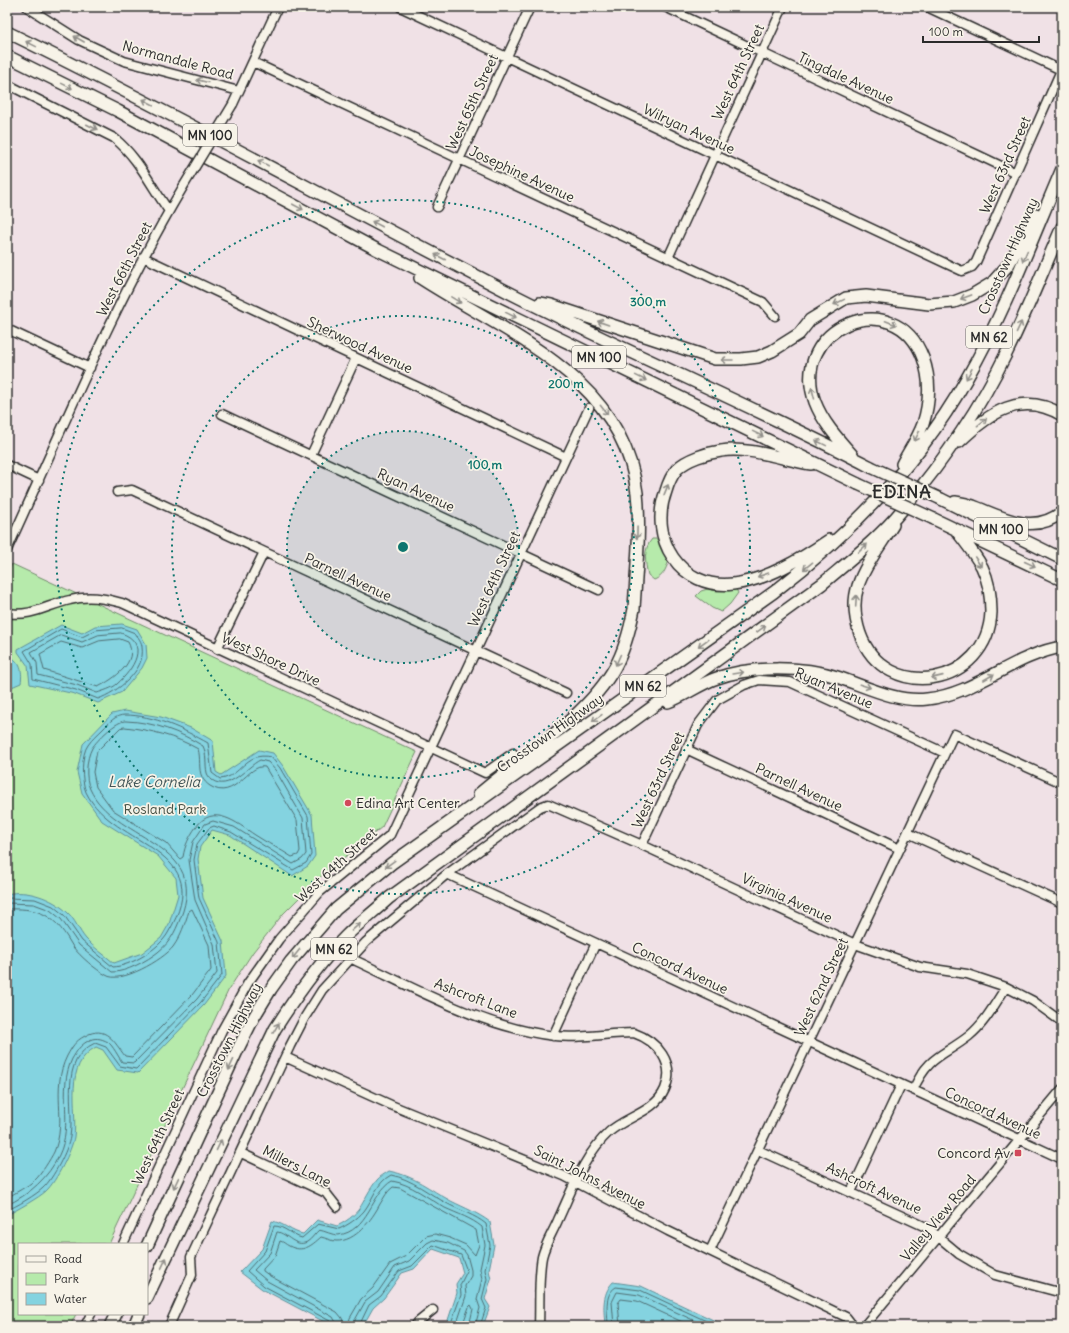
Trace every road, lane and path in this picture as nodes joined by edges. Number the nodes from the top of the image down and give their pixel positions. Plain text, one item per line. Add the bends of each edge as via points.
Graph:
1 (27, 7) edge
2 (278, 7) edge
3 (400, 7) edge
4 (530, 7) edge
5 (665, 7) edge
6 (783, 7) edge
7 (928, 7) edge
8 (7, 32) edge
9 (762, 53) junction
10 (7, 56) edge
11 (507, 57) junction
12 (253, 62) junction
13 (1062, 69) edge
14 (7, 84) edge
15 (239, 91) junction
16 (715, 155) junction
17 (460, 160) junction
18 (1062, 168) edge
19 (1016, 173) junction
20 (437, 207) dead end
21 (168, 211) junction
22 (1062, 226) edge
23 (376, 249) junction
24 (143, 257) junction
25 (668, 258) junction
26 (968, 269) joint
27 (527, 302) junction
28 (775, 316) dead end
29 (7, 329) edge
30 (356, 358) junction
31 (90, 368) junction
32 (589, 408) dead end
33 (222, 414) dead end
34 (1062, 415) edge
35 (311, 455) junction
36 (566, 456) junction
37 (856, 460) junction
38 (7, 465) edge
39 (822, 465) junction
40 (934, 469) junction
41 (39, 480) junction
42 (888, 488) junction
43 (117, 492) dead end
44 (941, 499) junction
45 (901, 511) junction
46 (1062, 512) edge
47 (858, 521) junction
48 (956, 530) junction
49 (7, 550) edge
50 (264, 552) junction
51 (520, 553) junction
52 (1062, 559) edge
53 (1062, 580) edge
54 (598, 590) dead end
55 (7, 613) edge
56 (1062, 647) edge
57 (217, 649) junction
58 (475, 651) junction
59 (566, 693) dead end
60 (651, 709) junction
61 (698, 725) joint
62 (431, 748) junction
63 (686, 749) junction
64 (945, 753) junction
65 (513, 754) dead end
66 (1062, 783) edge
67 (908, 832) junction
68 (422, 842) junction
69 (642, 845) junction
70 (900, 849) junction
71 (447, 874) junction
72 (1062, 903) edge
73 (596, 943) junction
74 (855, 944) junction
75 (350, 958) junction
76 (1006, 987) junction
77 (1062, 1022) edge
78 (553, 1036) junction
79 (809, 1042) junction
80 (285, 1056) junction
81 (901, 1085) junction
82 (1062, 1089) edge
83 (912, 1090) junction
84 (1020, 1140) junction
85 (758, 1150) junction
86 (241, 1153) junction
87 (1062, 1159) edge
88 (575, 1182) junction
89 (851, 1192) junction
90 (337, 1207) dead end
91 (939, 1238) junction
92 (123, 1243) edge
93 (148, 1244) edge
94 (710, 1251) junction
95 (1062, 1293) edge
96 (148, 1296) edge
97 (433, 1310) dead end
98 (90, 1315) edge
99 (116, 1315) edge
100 (139, 1315) edge
101 (85, 1326) edge
102 (110, 1326) edge
103 (134, 1326) edge
104 (169, 1326) edge
105 (415, 1326) edge
106 (539, 1326) edge
107 (853, 1326) edge
108 (864, 1326) edge

15 -> 1 street, Normandale Road via 124,61 79,40
2 - 12 street, West 66th Street
3 - 11 street, Wilryan Avenue
4 - 11 street, West 65th Street
5 - 9 street, Tingdale Avenue
6 - 9 street, West 64th Street
7 - 13 street
27 -> 8 highway, MN 100 via 106,80
9 - 16 street, West 64th Street
9 - 19 street, Tingdale Avenue
10 -> 23 highway, MN 100 via 118,111
11 - 16 street, Wilryan Avenue
11 - 17 street, West 65th Street
12 - 15 street, West 66th Street
12 - 17 street, Josephine Avenue
13 - 19 street, West 63rd Street
14 -> 21 street via 127,148
15 - 21 street, West 66th Street, bridge
16 - 25 street, West 64th Street
16 - 26 street, Wilryan Avenue via 959,270
17 - 20 street, West 65th Street
17 - 25 street, Josephine Avenue
18 -> 27 highway via 1013,258 996,279 981,290 954,302 929,304 866,296 846,298 810,320 799,334 785,344 758,357 715,360 551,305
18 -> 42 highway, Crosstown Highway / MN 62 via 1007,299 967,379 932,433
19 - 26 street, West 63rd Street via 976,262
21 - 24 street, West 66th Street
40 -> 22 highway, MN 62 via 968,421 1007,352
23 -> 39 highway, MN 100
23 -> 68 highway via 524,340 559,365 587,390 608,415 621,438 628,454 637,492 634,609 626,640 615,666 600,689 575,716
24 - 30 street, Sherwood Avenue
24 - 31 street, West 66th Street
25 - 28 street, Josephine Avenue via 763,302
37 -> 27 highway, MN 100
29 - 31 street
30 - 35 street
30 - 36 street, Sherwood Avenue
31 - 41 street, West 66th Street
32 - 36 street, West 64th Street
33 - 35 street, Ryan Avenue
40 -> 34 highway via 983,420 1010,406 1038,404
35 - 51 street, Ryan Avenue
36 - 51 street, West 64th Street
37 -> 42 highway via 829,428 821,414 812,394 811,371 818,348 838,328 858,320 883,320 908,333 927,369 930,384 923,424
37 - 44 highway, MN 100, bridge
38 - 41 street
47 -> 39 highway via 787,567 734,584 704,582 692,576 671,555 662,538 660,504 677,470 691,460 723,450 752,452
39 - 48 highway, MN 100, bridge
40 - 45 highway, MN 62
41 - 49 street, West 66th Street
42 - 47 highway, Crosstown Highway / MN 62
43 - 50 street, Parnell Avenue via 132,490
44 - 46 highway via 973,506 988,514 1017,522 1038,523
44 - 52 highway, MN 100
48 -> 45 highway via 982,567 990,589 990,618 984,640 972,659 949,673 920,679 901,675 882,665 869,650 860,631 855,606 858,584
60 -> 45 highway, MN 62 via 822,584
47 -> 68 highway, Crosstown Highway / MN 62 via 818,558 774,592
48 -> 53 highway, MN 100
50 - 57 street
50 - 58 street, Parnell Avenue
51 - 54 street, Ryan Avenue
51 - 58 street, West 64th Street
55 - 57 street, West Shore Drive via 17,615 41,611 70,600 96,596 122,603
60 -> 56 highway via 716,678 767,669 818,672 908,700 928,699 961,691 1022,659
57 - 62 street, West Shore Drive
58 - 59 street, Parnell Avenue
58 - 62 street, West 64th Street
96 -> 60 highway, MN 62 via 275,1029 314,971 346,936 390,898
61 - 63 street, West 63rd Street
61 - 64 street, Ryan Avenue via 717,700 730,691 759,680 780,680 805,687
62 - 65 street, West Shore Drive via 485,773
62 - 92 street, West 64th Street via 390,835 320,892 279,939 248,983 222,1030
63 - 69 street, West 63rd Street
63 - 70 street, Parnell Avenue
64 - 66 street, West 62nd Street via 954,734
64 - 67 street, West 62nd Street
67 - 70 street, West 62nd Street
67 - 72 street
68 -> 93 highway, Crosstown Highway / MN 62 via 363,885 336,909 290,961 271,988 238,1049
69 - 71 street, Virginia Avenue via 548,804 540,807
69 - 74 street, Virginia Avenue
70 - 74 street, West 62nd Street
71 - 73 street, Concord Avenue
71 - 75 street
73 - 78 street
73 - 79 street, Concord Avenue
74 - 76 street, Virginia Avenue via 920,967 967,974
74 - 79 street, West 62nd Street
75 - 78 street, Ashcroft Lane via 481,1017
75 - 80 street via 319,995
76 - 77 street, Virginia Avenue via 1033,1001
76 - 83 street via 982,1022 970,1035 934,1058
78 - 88 street, Ashcroft Lane via 634,1033 655,1044 667,1064 666,1088 660,1098 652,1107 627,1119 603,1138
79 - 81 street, Concord Avenue
79 - 85 street, West 62nd Street
80 - 86 street
80 - 88 street, Saint Johns Avenue via 391,1105 533,1162
81 - 83 street, Concord Avenue
81 - 89 street
82 - 84 street, Valley View Road
83 - 84 street, Concord Avenue
84 - 87 street, Concord Avenue
84 - 91 street, Valley View Road
85 - 89 street, Ashcroft Avenue
85 - 94 street, West 62nd Street
86 - 90 street, Millers Lane via 326,1193
86 - 104 street via 191,1257 192,1275
88 - 94 street, Saint Johns Avenue
88 - 106 street, Ashcroft Lane via 543,1254 540,1268
89 - 91 street, Ashcroft Avenue via 928,1228
91 - 95 street, Ashcroft Avenue via 959,1254 995,1275
91 - 108 street, Valley View Road
94 - 107 street, Saint Johns Avenue via 846,1317
97 - 105 street
98 - 101 street
99 - 102 highway
100 - 103 highway

